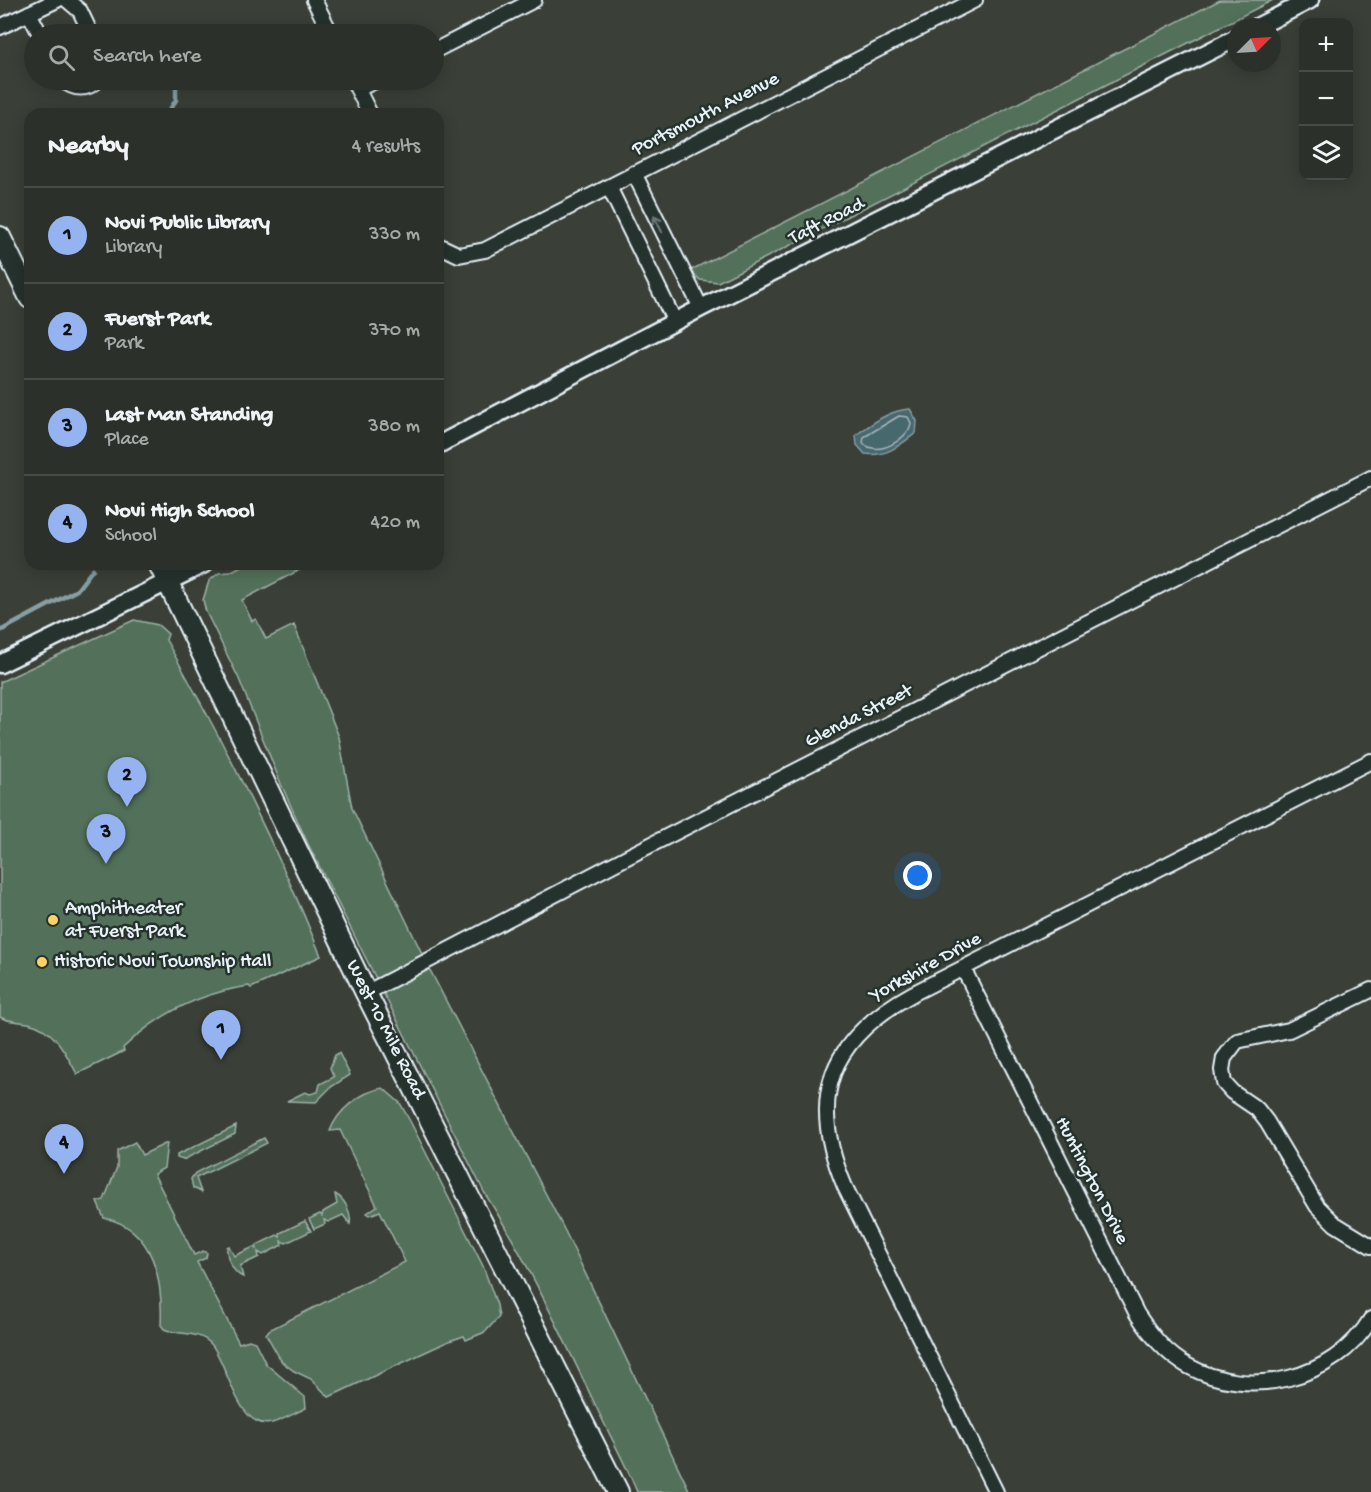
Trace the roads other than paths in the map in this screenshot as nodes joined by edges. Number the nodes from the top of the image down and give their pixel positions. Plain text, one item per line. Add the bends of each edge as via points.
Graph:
1 (57, 0) edge
2 (67, 0) edge
3 (314, 0) edge
4 (534, 0) edge
5 (975, 0) edge
6 (1310, 0) edge
7 (29, 13) junction
8 (1275, 18) edge
9 (35, 24) edge
10 (87, 24) edge
11 (326, 24) edge
12 (0, 27) edge
13 (1227, 43) edge
14 (444, 46) edge
15 (359, 90) edge
16 (367, 108) edge
17 (634, 173) junction
18 (609, 187) junction
19 (0, 237) edge
20 (444, 248) edge
21 (24, 286) edge
22 (701, 308) junction
23 (675, 322) junction
24 (444, 442) edge
25 (1371, 478) edge
26 (163, 573) edge
27 (0, 664) edge
28 (1371, 761) edge
29 (963, 968) junction
30 (1371, 990) edge
31 (366, 993) junction
32 (1371, 1246) edge
33 (1371, 1319) edge
34 (618, 1492) edge
35 (996, 1492) edge

1 - 7 street
2 - 10 street via 80,11
3 - 11 street
4 - 14 street
5 - 17 street, Portsmouth Avenue
6 - 8 street
7 - 9 street
7 - 12 street
13 - 22 street, Taft Road
15 - 16 street
17 - 18 street, Portsmouth Avenue
22 -> 17 street
18 - 20 street, Portsmouth Avenue via 485,250 466,255
18 - 23 street
19 - 21 main road
22 - 23 street, Taft Road
23 - 24 street, Taft Road
25 - 31 street, Glenda Street
26 - 27 street
26 - 31 main road, West 10 Mile Road
28 - 29 street, Yorkshire Drive
29 - 33 street, Huntington Drive via 1137,1314 1152,1338 1171,1355 1220,1380 1268,1382 1315,1369 1345,1350
29 - 35 street, Yorkshire Drive via 896,1003 864,1026 850,1042 832,1079 827,1133 845,1187
30 - 32 street via 1289,1029 1237,1041 1224,1058 1222,1070 1224,1083 1232,1092 1262,1115 1317,1206 1335,1224
31 - 34 main road, West 10 Mile Road

